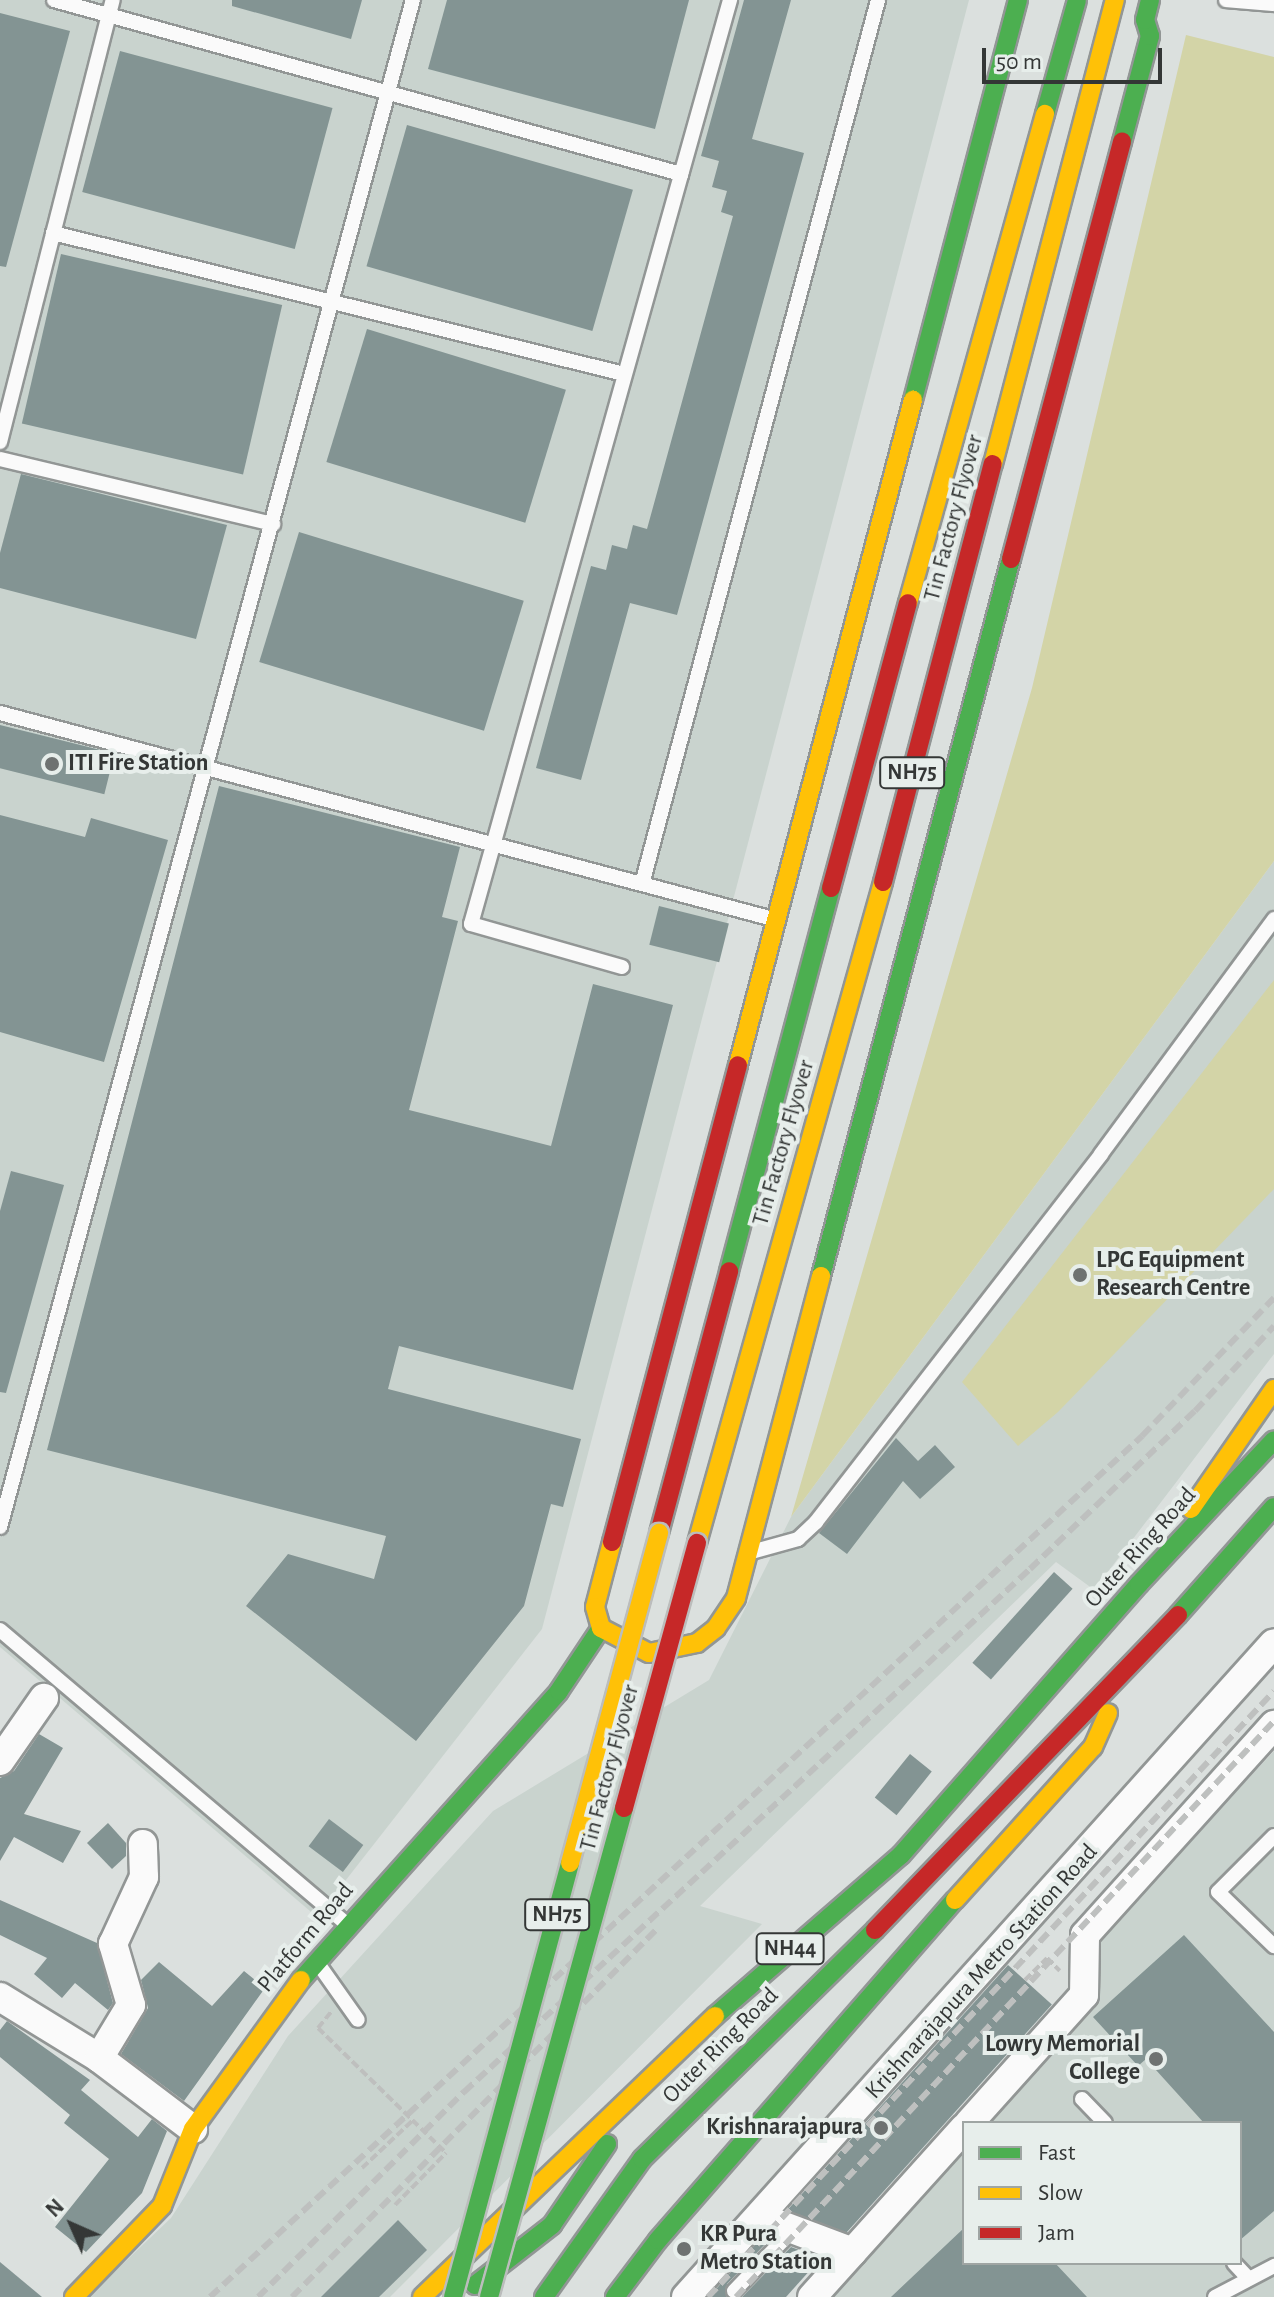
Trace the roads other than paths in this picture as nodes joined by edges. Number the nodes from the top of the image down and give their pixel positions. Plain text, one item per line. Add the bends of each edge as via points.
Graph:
1 (54, 0) edge
2 (113, 0) edge
3 (413, 0) edge
4 (730, 0) edge
5 (878, 0) edge
6 (1077, 0) edge
7 (1115, 0) edge
8 (1150, 0) edge
9 (1226, 0) edge
10 (1012, 1) edge
11 (1274, 4) edge
12 (1169, 13) dead end
13 (109, 16) junction
14 (1150, 36) junction
15 (388, 93) junction
16 (681, 174) junction
17 (53, 233) junction
18 (333, 302) junction
19 (624, 374) junction
20 (0, 442) edge
21 (0, 459) edge
22 (273, 524) junction
23 (0, 713) edge
24 (208, 768) junction
25 (491, 844) junction
26 (642, 884) junction
27 (1274, 919) edge
28 (777, 920) junction
29 (622, 967) dead end
30 (1274, 1389) edge
31 (1274, 1440) edge
32 (1274, 1507) edge
33 (0, 1527) edge
34 (749, 1552) junction
35 (1139, 1584) junction
36 (601, 1628) junction
37 (0, 1630) edge
38 (1274, 1643) edge
39 (1123, 1678) junction
40 (44, 1698) dead end
41 (1274, 1725) edge
42 (0, 1761) edge
43 (1274, 1836) edge
44 (143, 1844) dead end
45 (346, 1924) junction
46 (1273, 1943) edge
47 (316, 1961) junction
48 (4, 2006) edge
49 (358, 2020) dead end
50 (704, 2027) junction
51 (99, 2058) junction
52 (1082, 2099) dead end
53 (971, 2121) edge
54 (1103, 2121) edge
55 (193, 2129) junction
56 (962, 2130) edge
57 (760, 2217) junction
58 (793, 2230) junction
59 (853, 2252) junction
60 (1236, 2265) edge
61 (1274, 2266) edge
62 (1247, 2277) junction
63 (734, 2291) dead end
64 (74, 2297) edge
65 (422, 2297) edge
66 (440, 2297) edge
67 (453, 2297) edge
68 (489, 2297) edge
69 (544, 2297) edge
70 (615, 2297) edge
71 (686, 2297) edge
72 (812, 2297) edge
73 (1215, 2297) edge

1 - 13 lane
2 - 13 lane
3 - 15 lane
4 - 16 lane
5 - 26 lane
6 - 67 main road, Tin Factory Flyover / NH75, bridge via 937,493
7 - 68 main road, Tin Factory Flyover / NH75, bridge via 901,817
8 - 14 main road via 1145,20
9 - 11 lane
10 - 28 main road
12 - 14 main road
13 - 15 lane
13 - 17 lane
14 - 34 main road
15 - 16 lane
15 - 18 lane
16 - 19 lane
17 - 18 lane
17 - 20 lane
18 - 19 lane
18 - 22 lane
19 - 25 lane
21 - 22 lane
22 - 24 lane
23 - 24 lane
24 - 25 lane
24 - 33 lane
25 - 26 lane
25 - 29 lane via 471,924
26 - 28 lane
27 - 34 lane via 1101,1154 816,1522 798,1539
28 - 36 main road via 595,1607
30 - 35 main road
31 - 35 main road, Outer Ring Road / NH44
32 - 39 main road, Outer Ring Road / NH44
34 - 36 main road via 730,1611 697,1643 649,1653
35 - 50 main road, Outer Ring Road / NH44 via 901,1855 831,1919 770,1964
36 - 45 main road, Platform Road via 559,1691
37 - 45 lane
38 - 57 street, Krishnarajapura Metro Station Road
39 - 69 main road, Outer Ring Road / NH44 via 1048,1749 914,1896 642,2159
39 - 70 main road, Outer Ring Road via 1093,1747 862,2004
40 - 42 street
41 - 53 street via 1085,1935 1084,1995
43 - 46 lane via 1218,1892
44 - 51 street via 144,1877 113,1944 131,2005
45 - 47 main road, Platform Road
47 - 49 lane
47 - 55 main road, Platform Road via 251,2043
48 - 51 street
50 - 65 main road, Outer Ring Road / NH44
50 - 66 main road, Outer Ring Road / NH44 via 685,2067 616,2132 552,2225 468,2290
51 - 55 street
52 - 54 lane
55 - 64 main road, Platform Road via 162,2206
56 - 59 street
57 - 58 street
57 - 71 street, Krishnarajapura Metro Station Road
58 - 59 street
58 - 63 lane
59 - 72 street
60 - 62 lane
61 - 62 lane
62 - 73 lane

